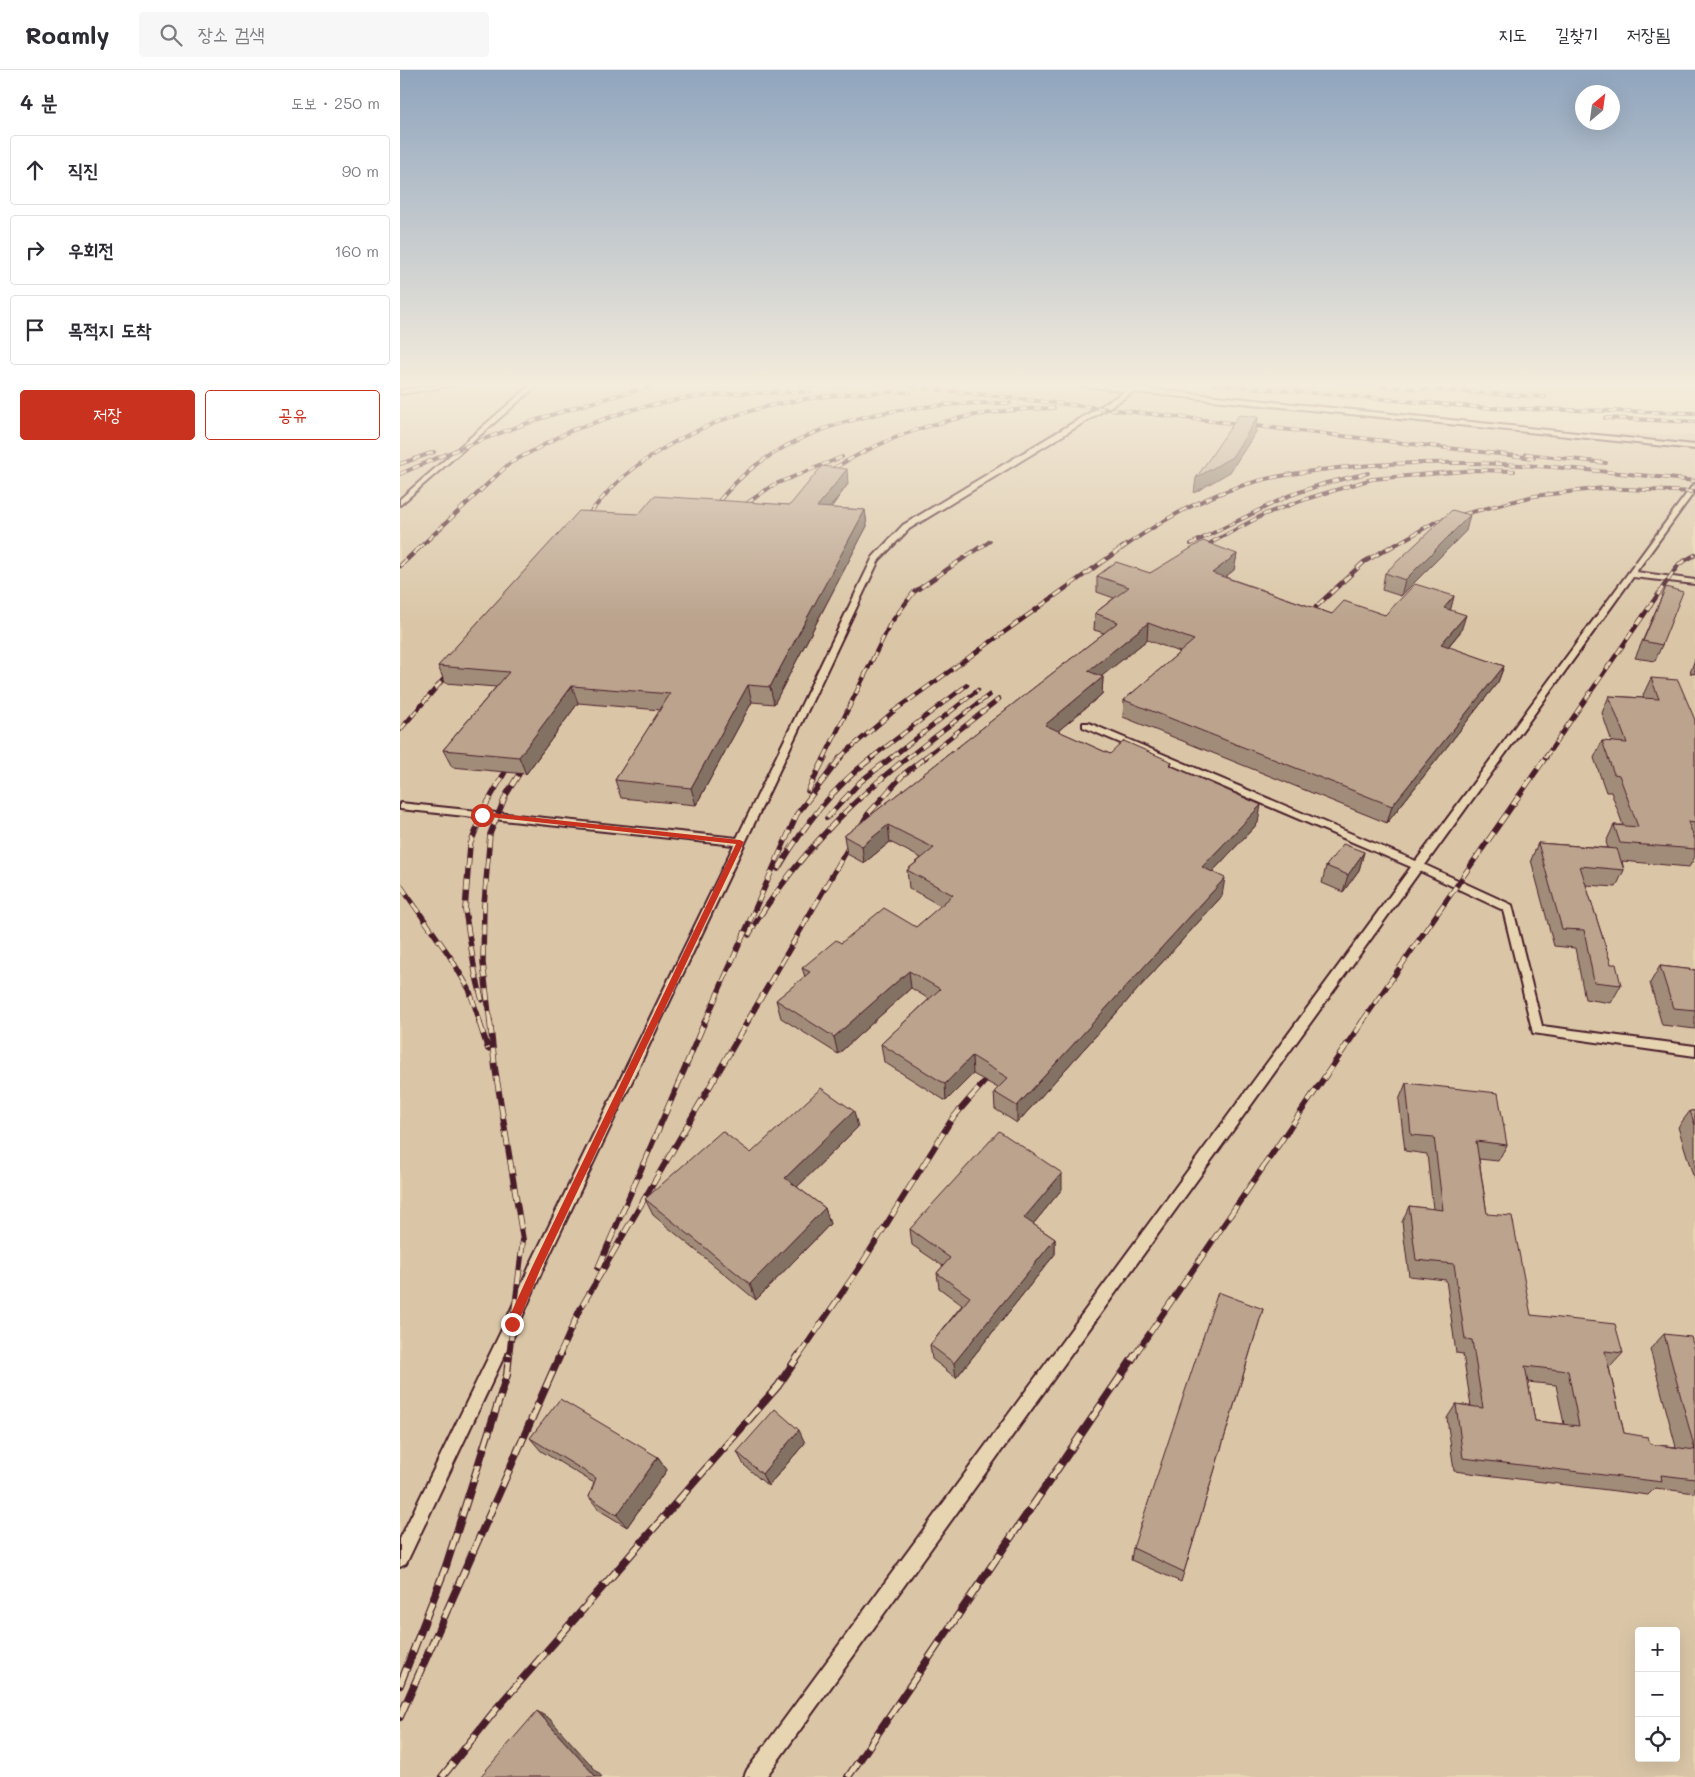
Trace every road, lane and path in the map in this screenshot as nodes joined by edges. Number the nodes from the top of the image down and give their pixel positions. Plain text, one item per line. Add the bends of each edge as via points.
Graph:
1 (447, 462) edge
2 (1014, 462) edge
3 (1695, 486) edge
4 (400, 503) edge
5 (1630, 574) junction
6 (1695, 582) edge
7 (1086, 725) dead end
8 (400, 806) edge
9 (740, 842) junction
10 (1418, 866) junction
11 (1695, 1051) edge
12 (400, 1558) edge
13 (754, 1777) edge

1 - 4 lane
2 - 9 lane via 906,527 876,559
3 - 5 lane
5 - 6 lane
5 - 10 lane
7 - 10 lane
8 - 9 lane
9 - 12 lane
10 - 11 lane via 1508,908 1537,1030
10 - 13 lane

